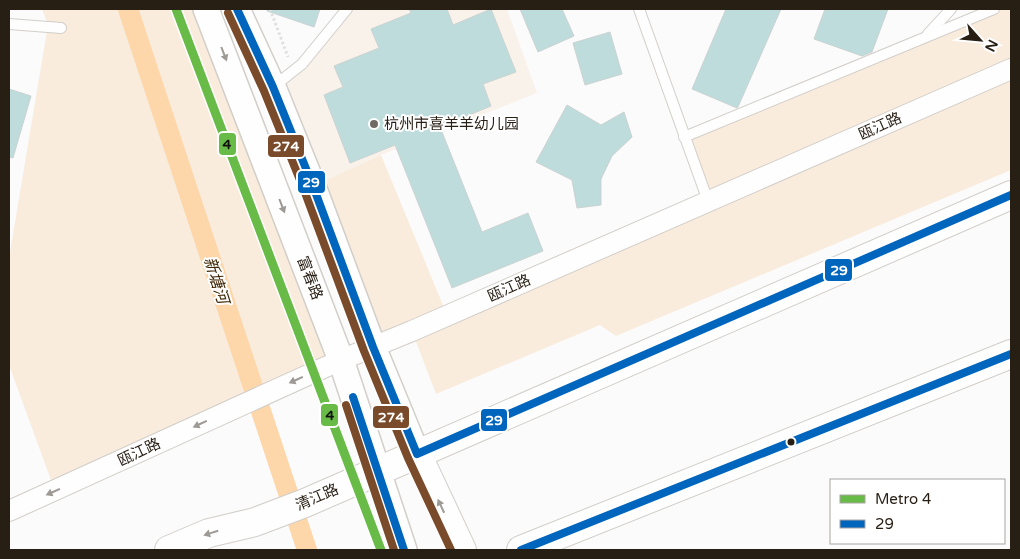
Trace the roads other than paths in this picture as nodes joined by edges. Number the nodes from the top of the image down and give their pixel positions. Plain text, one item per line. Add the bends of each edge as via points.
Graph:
1 (206, 9) edge
2 (237, 9) edge
3 (347, 9) edge
4 (638, 9) edge
5 (951, 9) edge
6 (994, 9) edge
7 (9, 24) edge
8 (61, 28) dead end
9 (926, 37) junction
10 (1011, 69) edge
11 (273, 87) junction
12 (684, 136) junction
13 (1011, 195) edge
14 (708, 202) junction
15 (373, 348) junction
16 (1011, 354) edge
17 (341, 360) junction
18 (417, 454) junction
19 (377, 472) junction
20 (9, 511) edge
21 (169, 550) edge
22 (404, 550) edge
23 (462, 550) edge
24 (521, 550) edge

1 -> 17 street, 富春路
2 - 11 street
3 - 11 lane via 302,64
4 - 12 lane
5 - 9 lane
6 - 9 lane
7 - 8 lane
9 - 12 lane
10 - 14 street, 瓯江路
11 - 15 street
12 - 14 lane
13 - 18 main road, 清江路
14 - 15 street, 瓯江路
15 - 17 street, 瓯江路
15 - 18 street
16 - 24 main road
17 - 19 street, 富春路
17 -> 20 street, 瓯江路
18 - 19 main road, 清江路
23 -> 18 main road
19 -> 21 main road, 清江路 via 293,508 255,522 209,533
19 - 22 street, 富春路

